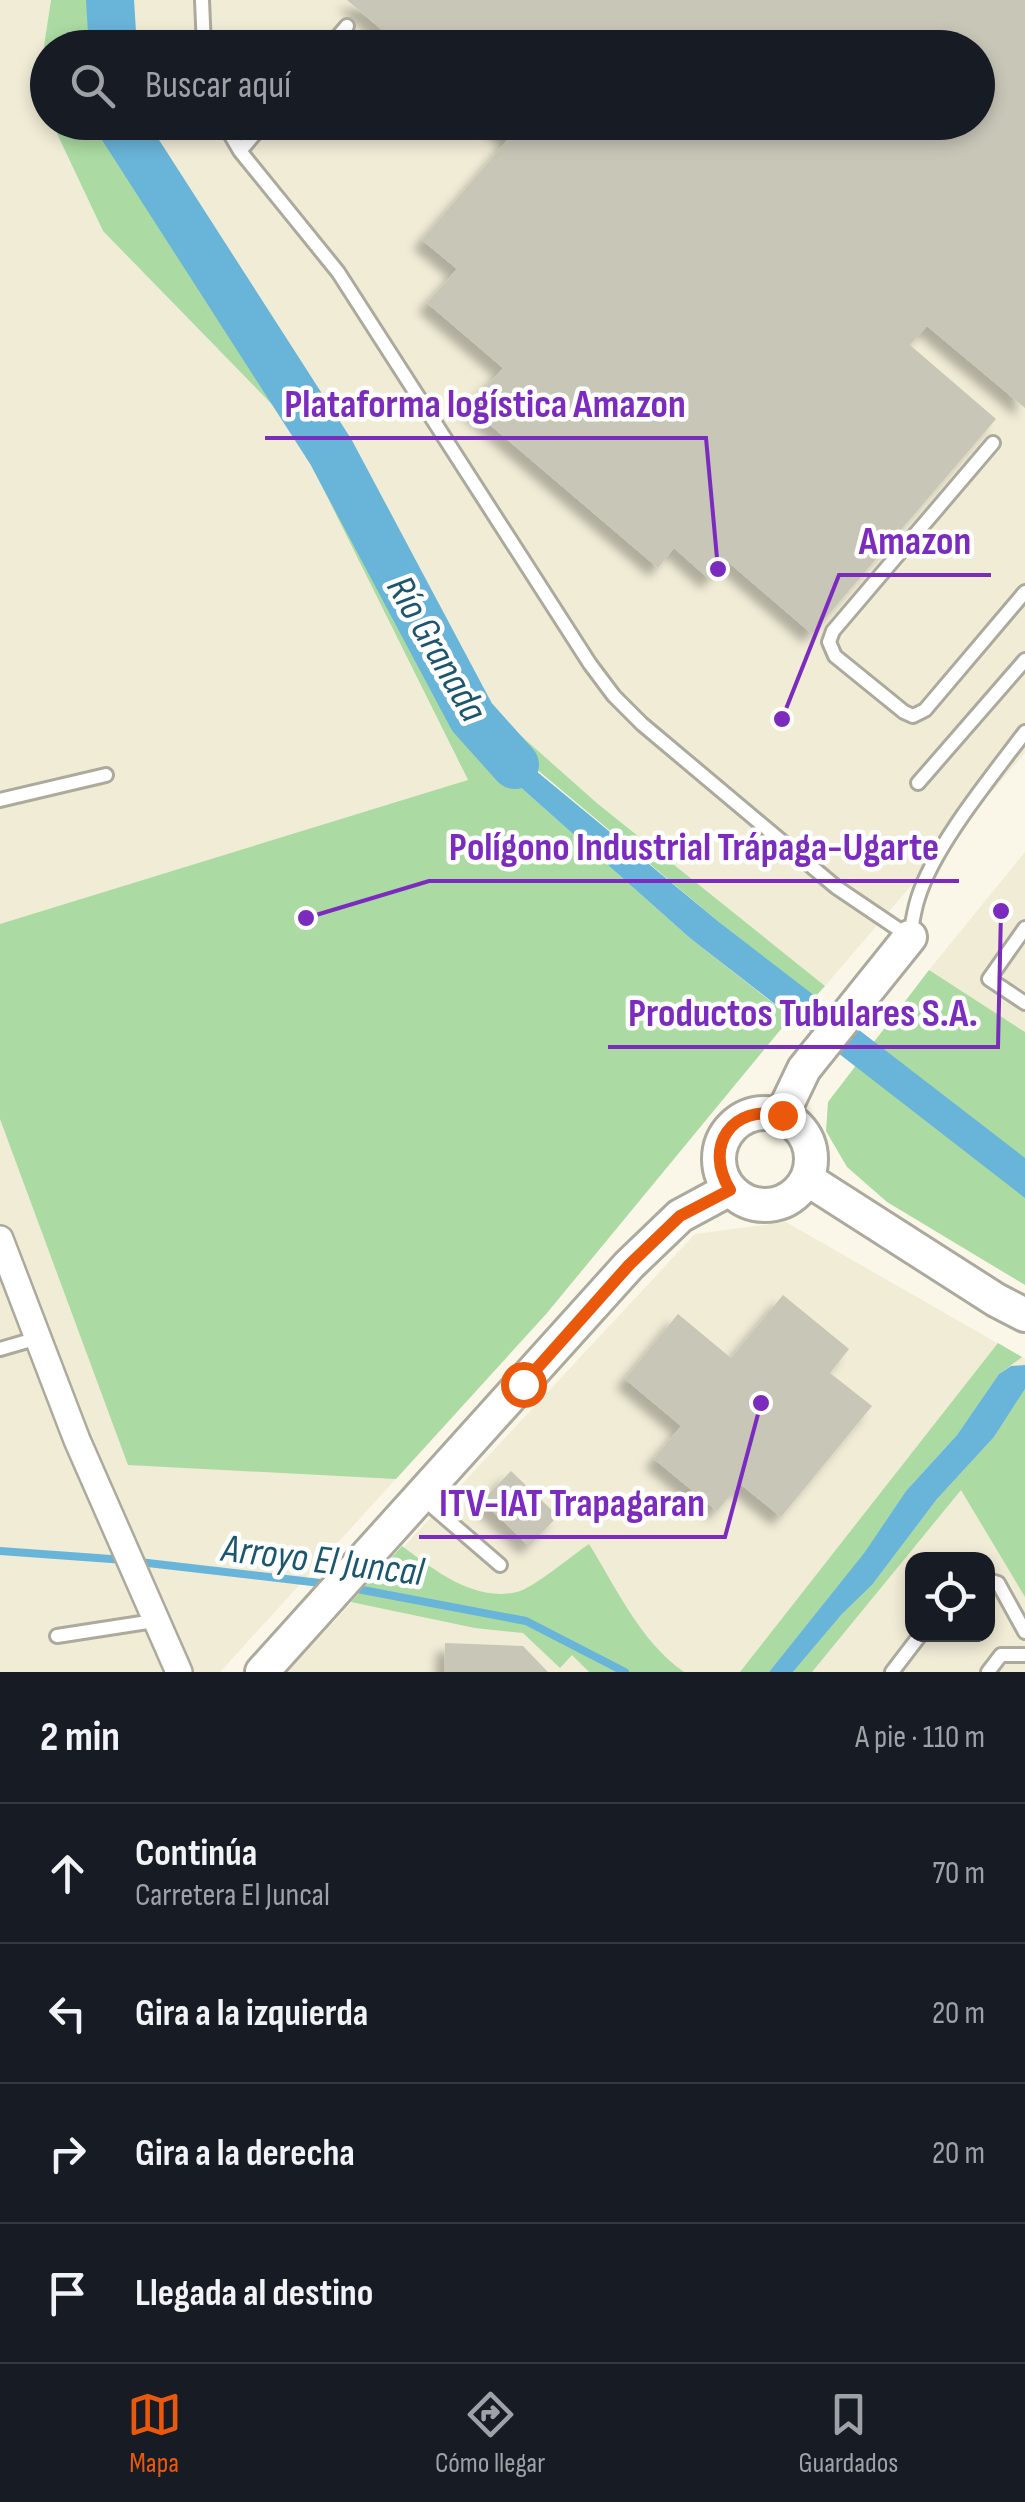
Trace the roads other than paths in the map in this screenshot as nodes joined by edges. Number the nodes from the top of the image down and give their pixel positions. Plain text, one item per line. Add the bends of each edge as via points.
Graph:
1 (202, 0) edge
2 (347, 26) dead end
3 (203, 30) edge
4 (344, 30) edge
5 (233, 140) edge
6 (250, 140) edge
7 (240, 152) junction
8 (993, 443) dead end
9 (1025, 592) edge
10 (1025, 660) edge
11 (1025, 732) edge
12 (106, 775) dead end
13 (918, 783) dead end
14 (0, 800) edge
15 (1024, 933) edge
16 (910, 936) junction
17 (1025, 1003) edge
18 (782, 1115) junction
19 (808, 1179) junction
20 (730, 1190) junction
21 (0, 1239) edge
22 (1025, 1315) edge
23 (38, 1338) junction
24 (0, 1349) edge
25 (422, 1498) junction
26 (500, 1565) dead end
27 (995, 1582) edge
28 (154, 1621) junction
29 (1025, 1632) edge
30 (57, 1636) dead end
31 (914, 1642) edge
32 (1025, 1655) edge
33 (179, 1672) edge
34 (262, 1672) edge
35 (892, 1672) edge
36 (988, 1672) edge

1 - 3 lane
2 - 4 lane
5 - 7 lane
6 - 7 lane
7 - 16 lane via 338,272 614,696 836,887
8 - 9 lane via 829,642 836,656 913,716 926,710
10 - 13 lane
11 - 16 lane via 930,872
12 - 14 lane
15 - 17 lane via 989,978
16 - 18 street via 804,1070
18 - 19 street via 811,1149
18 - 20 street via 751,1114 726,1132 718,1161
19 - 20 street via 799,1192 772,1205 756,1205
19 - 22 street
20 - 25 street via 680,1216 629,1265
21 - 23 street
23 - 24 lane
23 - 28 street
25 - 26 lane
25 - 34 street
27 - 29 lane
28 - 30 lane
28 - 33 street
31 - 35 lane
32 - 36 lane via 1001,1655

